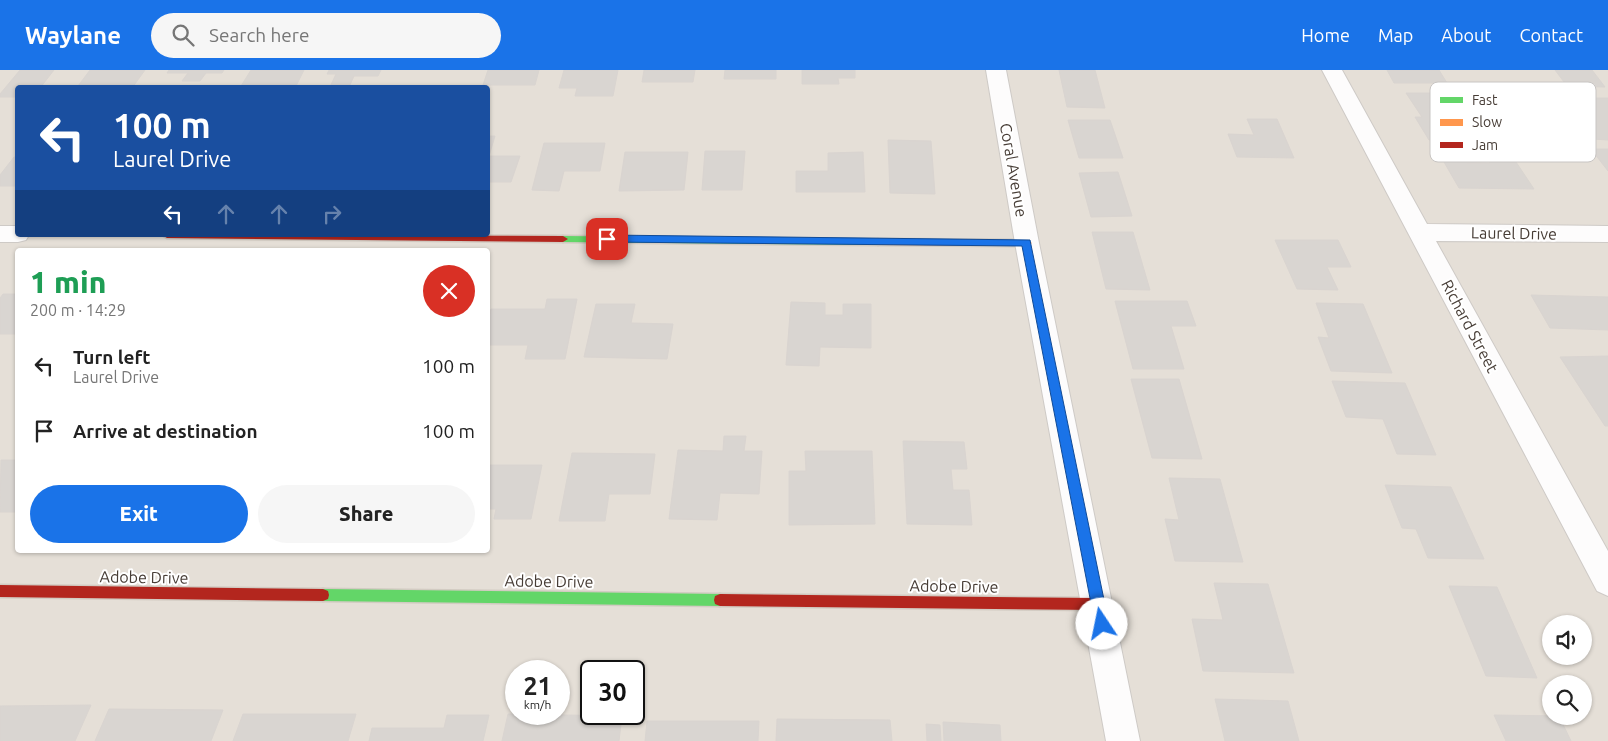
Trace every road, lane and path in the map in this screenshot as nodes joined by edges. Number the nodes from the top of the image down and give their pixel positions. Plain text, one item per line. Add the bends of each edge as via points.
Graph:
1 (996, 70) edge
2 (1332, 70) edge
3 (1419, 232) junction
4 (0, 234) edge
5 (15, 234) edge
6 (1608, 234) edge
7 (383, 237) edge
8 (1027, 243) junction
9 (1608, 581) edge
10 (0, 591) edge
11 (1098, 604) junction
12 (1124, 741) edge

1 - 8 street, Coral Avenue
2 - 3 street, Richard Street
3 - 6 street, Laurel Drive
3 - 9 street, Richard Street
4 - 5 street
7 - 8 street
8 - 11 street, Coral Avenue
10 - 11 street, Adobe Drive
11 - 12 street, Coral Avenue

